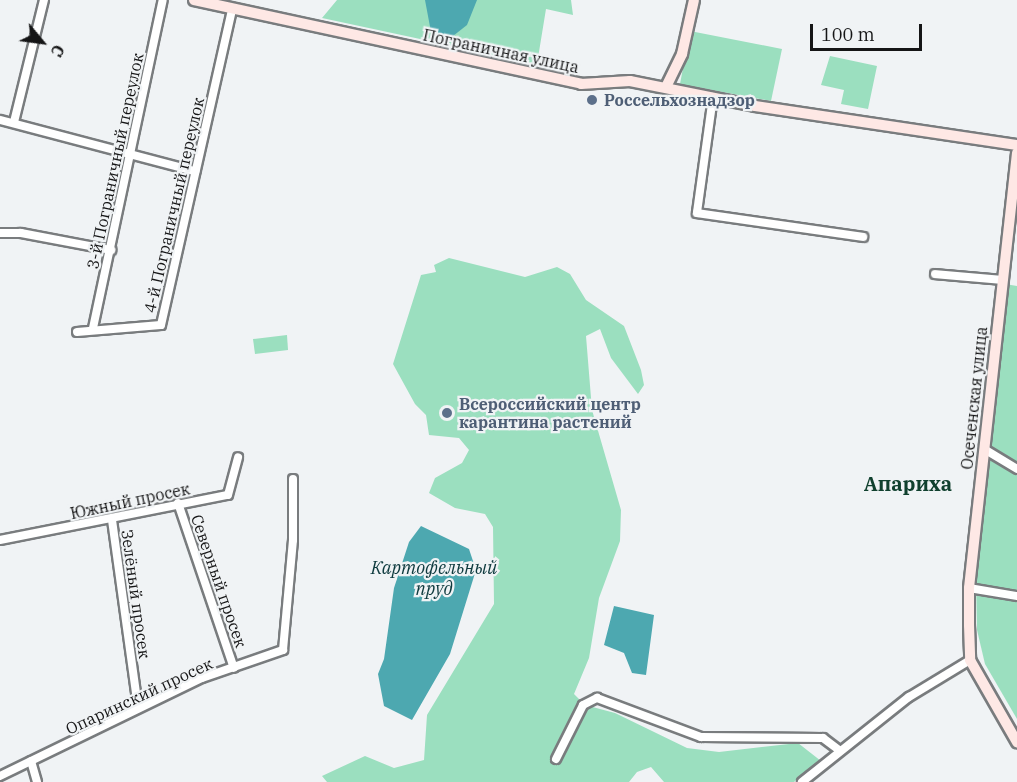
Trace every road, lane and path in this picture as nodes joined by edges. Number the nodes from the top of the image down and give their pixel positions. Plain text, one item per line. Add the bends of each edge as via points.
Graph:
1 (44, 0) edge
2 (163, 0) edge
3 (194, 0) edge
4 (694, 0) edge
5 (232, 9) junction
6 (666, 87) junction
7 (713, 97) junction
8 (0, 120) edge
9 (14, 123) junction
10 (1017, 144) edge
11 (1017, 153) edge
12 (131, 154) junction
13 (195, 171) junction
14 (0, 234) edge
15 (863, 237) dead end
16 (111, 250) junction
17 (934, 274) dead end
18 (1002, 280) junction
19 (93, 328) junction
20 (77, 332) dead end
21 (984, 449) junction
22 (238, 458) dead end
23 (1017, 469) edge
24 (293, 479) dead end
25 (178, 503) junction
26 (112, 520) junction
27 (0, 540) edge
28 (969, 588) junction
29 (1017, 596) edge
30 (970, 660) junction
31 (234, 668) junction
32 (138, 708) junction
33 (1017, 742) edge
34 (840, 751) junction
35 (556, 759) dead end
36 (31, 761) junction
37 (0, 776) edge
38 (37, 782) edge
39 (802, 782) edge

1 - 9 street
2 - 12 street, 3-й Пограничный переулок
3 - 5 street, Пограничная улица
4 - 6 street via 682,54
5 - 6 street, Пограничная улица via 581,84 623,80
5 - 13 street, 4-й Пограничный переулок
6 - 7 street, Пограничная улица
7 - 10 street, Пограничная улица
7 - 15 street via 697,213
8 - 9 street
9 - 12 street
11 - 18 street, Осеченская улица
12 - 13 street
12 - 16 street, 3-й Пограничный переулок
13 - 19 street, 4-й Пограничный переулок via 160,324
14 - 16 street
16 - 19 street, 3-й Пограничный переулок
17 - 18 street
18 - 21 street, Осеченская улица
19 - 20 street, 4-й Пограничный переулок
21 - 23 street
21 - 28 street, Осеченская улица
22 - 25 street, Южный просек via 228,495
24 - 31 street, Опаринский просек via 286,640 278,654
25 - 26 street, Южный просек
25 - 31 street, Северный просек
26 - 27 street, Южный просек
26 - 32 street, Зелёный просек
28 - 29 street
28 - 30 street, Осеченская улица
30 - 33 street, Осеченская улица
30 - 34 street via 909,697
31 - 32 street, Опаринский просек
32 - 36 street, Опаринский просек
34 - 35 street via 822,738 701,737 597,698 583,705
34 - 39 street
36 - 37 street, Опаринский просек
36 - 38 street

